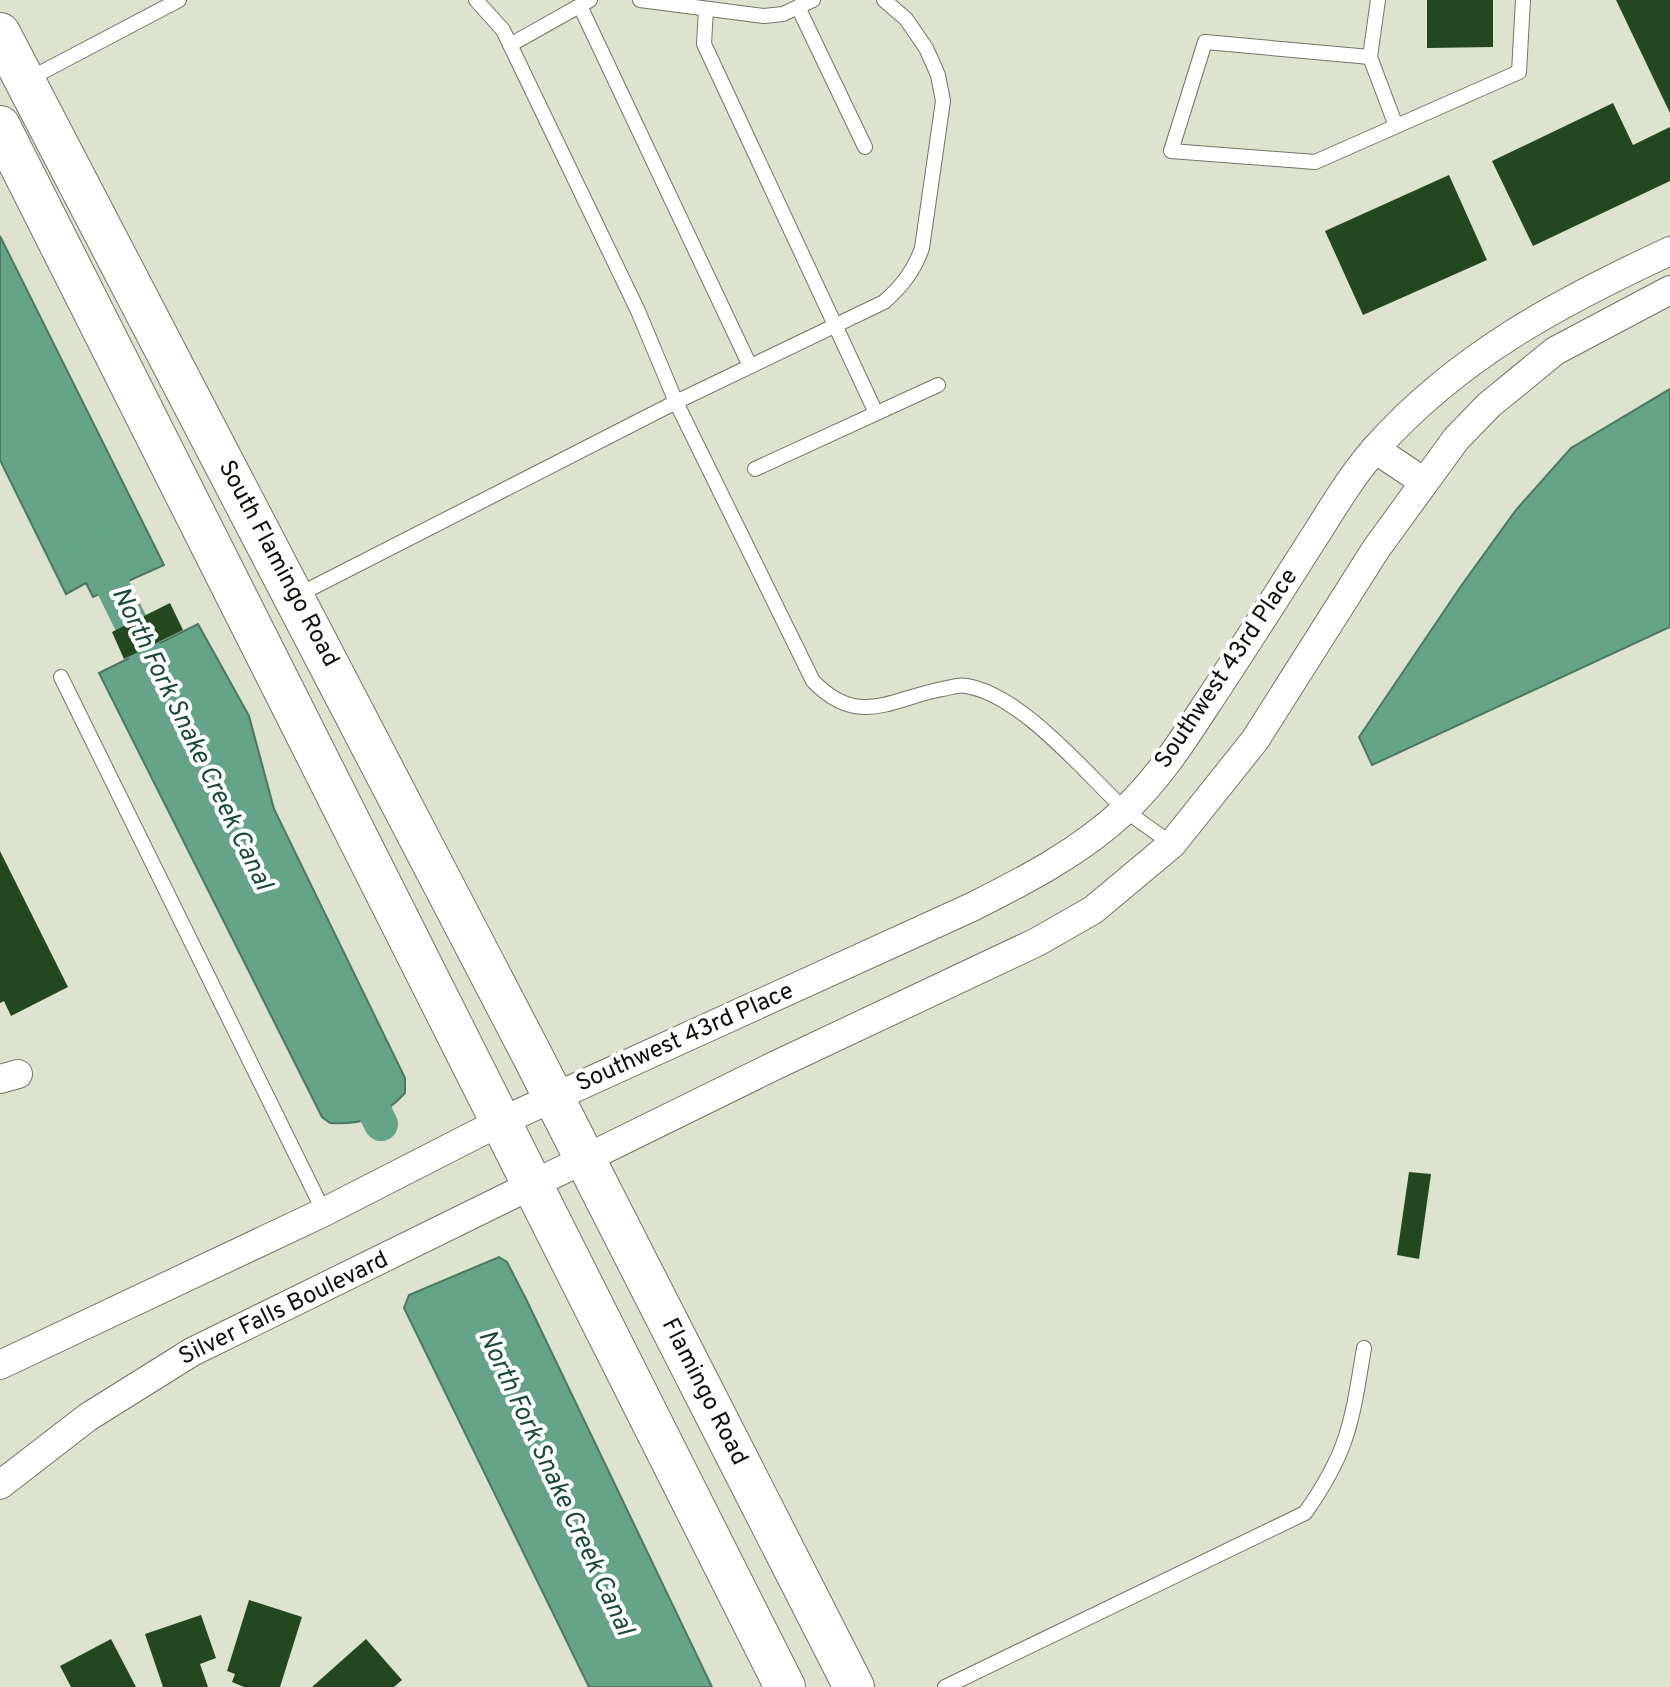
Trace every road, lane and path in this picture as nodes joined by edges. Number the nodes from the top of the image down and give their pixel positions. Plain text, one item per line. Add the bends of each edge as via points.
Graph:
1 (179, 0) edge
2 (476, 0) edge
3 (640, 0) edge
4 (813, 0) edge
5 (884, 0) edge
6 (1378, 0) edge
7 (1523, 0) edge
8 (585, 3) edge
9 (798, 7) junction
10 (706, 9) junction
11 (0, 33) edge
12 (510, 45) junction
13 (1370, 57) junction
14 (25, 81) junction
15 (0, 126) edge
16 (1396, 126) junction
17 (865, 147) dead end
18 (1670, 251) edge
19 (1670, 290) edge
20 (835, 326) junction
21 (750, 366) junction
22 (938, 385) dead end
23 (676, 402) junction
24 (876, 413) junction
25 (1375, 449) junction
26 (755, 469) dead end
27 (1424, 482) junction
28 (295, 596) junction
29 (61, 677) dead end
30 (1125, 810) junction
31 (1172, 844) junction
32 (554, 1097) junction
33 (500, 1122) junction
34 (585, 1160) junction
35 (531, 1188) junction
36 (324, 1212) junction
37 (81, 1330) junction
38 (1364, 1348) dead end
39 (0, 1365) edge
40 (0, 1388) edge
41 (0, 1485) edge
42 (785, 1687) edge
43 (854, 1687) edge
44 (945, 1687) edge

1 - 14 lane
2 - 12 lane
3 - 10 lane
4 - 9 lane
5 - 20 lane via 906,19 926,48 943,101 922,248 915,268 884,302
6 - 13 lane
7 - 16 lane via 1519,72
8 - 12 lane
8 - 21 lane
9 - 10 lane via 764,16
9 - 17 lane
10 - 20 lane via 704,44
11 - 14 main road, South Flamingo Road
12 - 23 lane
13 - 16 lane
13 - 16 lane via 1205,42 1171,151 1315,162
14 - 28 main road, South Flamingo Road
15 - 33 main road, South Flamingo Road
18 - 25 street, Southwest 43rd Place via 1571,297 1495,342
19 - 27 street via 1592,328 1520,378 1456,439
20 - 21 lane
20 - 24 lane
21 - 23 lane
22 - 24 lane
23 - 28 lane
23 - 30 lane via 798,657 829,698 884,708 917,694 964,685 991,694 1052,737
24 - 26 lane
25 - 27 street
25 - 30 street, Southwest 43rd Place via 1179,747
27 - 31 street via 1255,740
28 - 32 main road, South Flamingo Road
29 - 36 lane
30 - 31 lane
30 - 32 street, Southwest 43rd Place via 1087,842 1011,887
31 - 34 street via 1093,910 1037,942
32 - 33 street
32 - 34 main road, Flamingo Road
33 - 35 main road
33 - 36 street
34 - 35 street, Silver Falls Boulevard
34 - 43 main road, Flamingo Road
35 - 41 street, Silver Falls Boulevard via 192,1352 88,1417
35 - 42 main road
36 - 37 street
37 - 39 street
37 - 40 street
38 - 44 lane via 1351,1431 1333,1475 1305,1513

